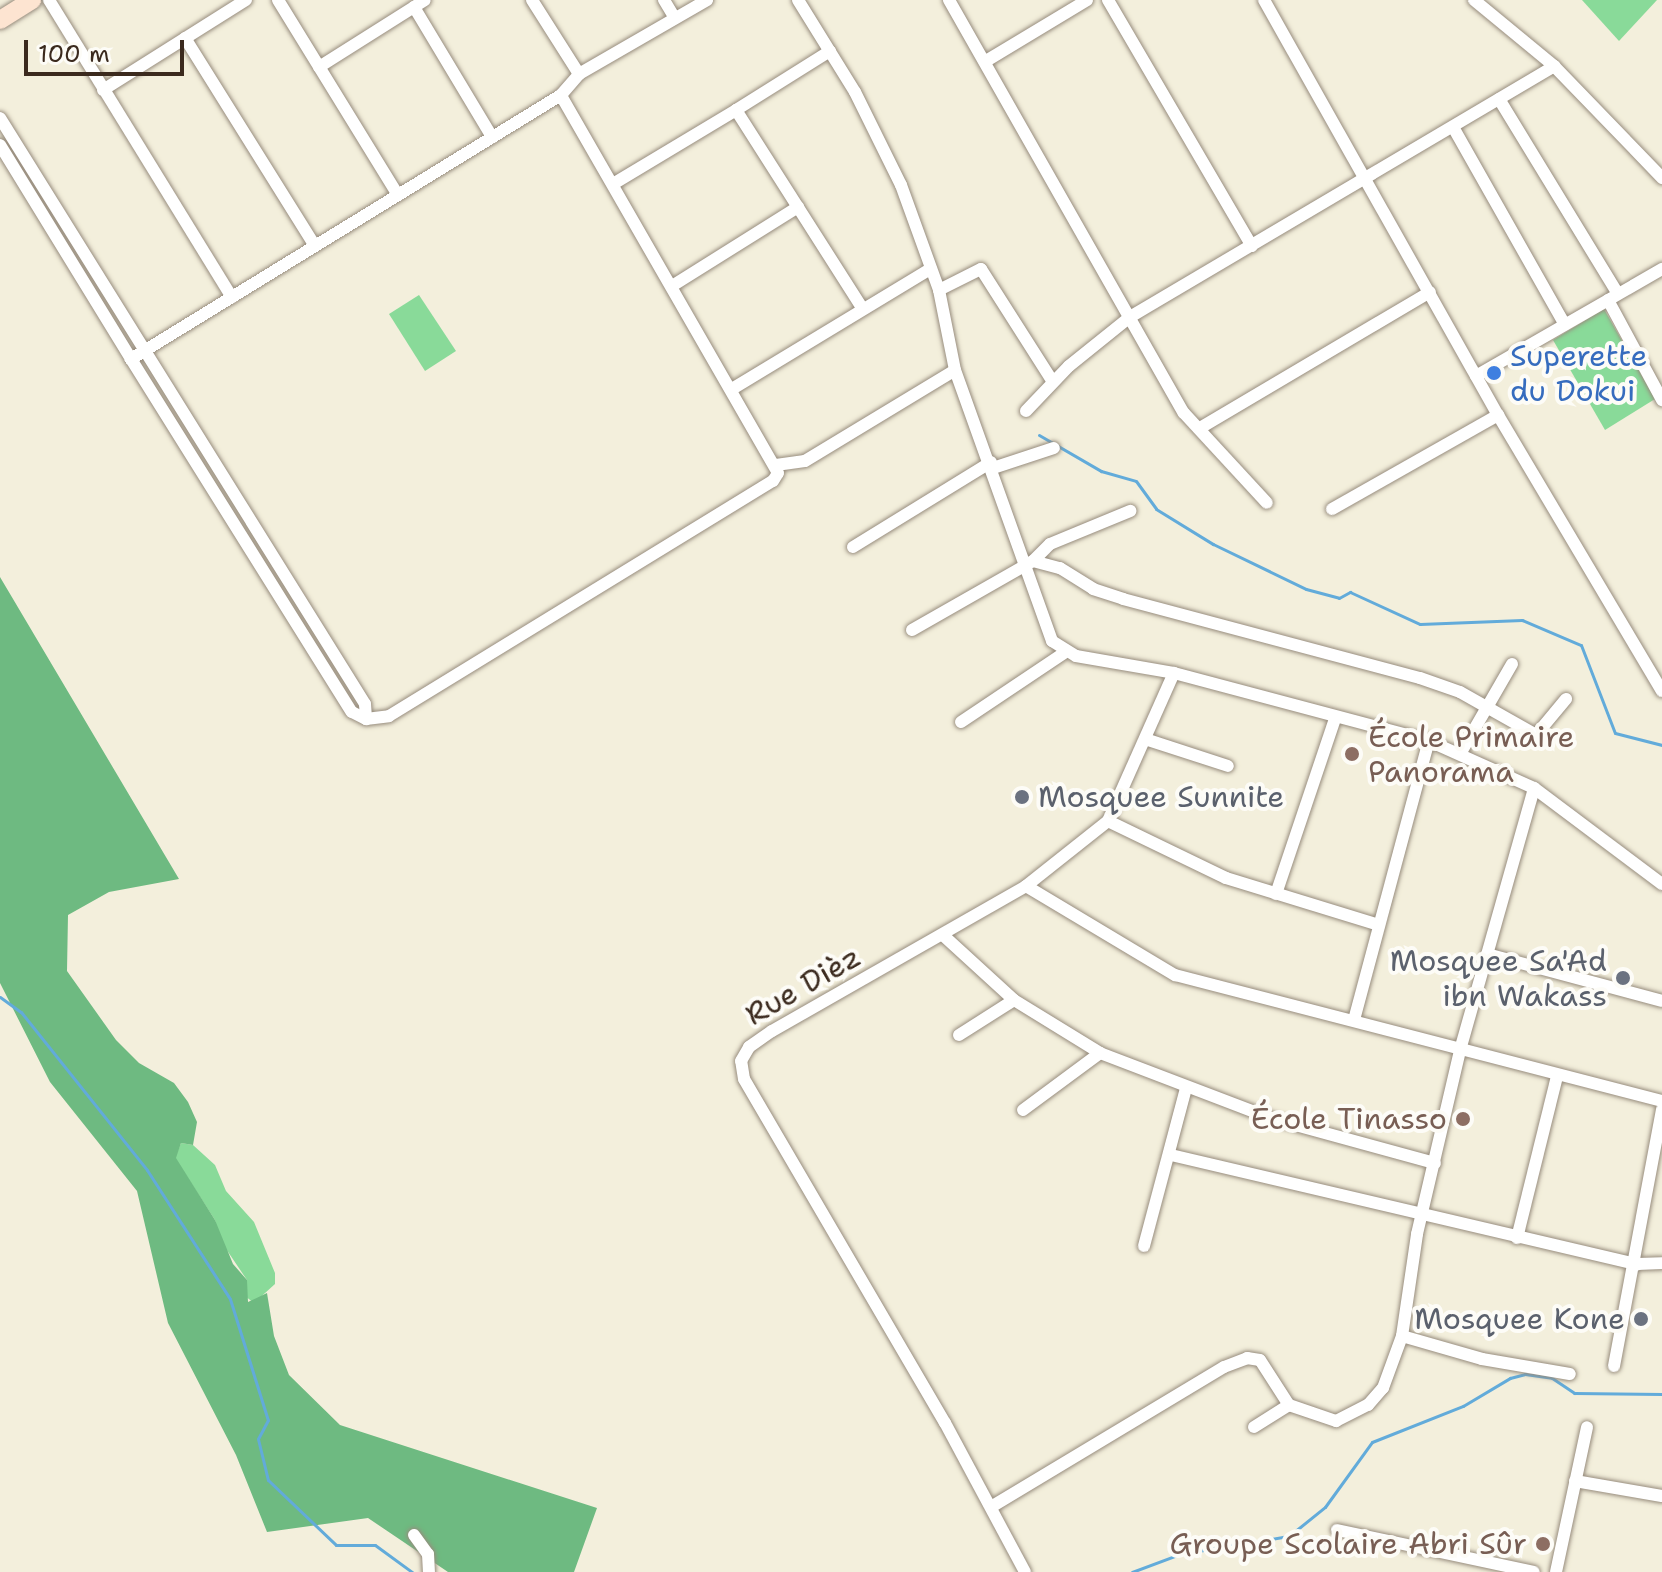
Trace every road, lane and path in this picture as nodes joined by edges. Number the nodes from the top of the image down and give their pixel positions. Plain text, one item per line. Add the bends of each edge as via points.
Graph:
1 (8, 0) edge
2 (32, 0) edge
3 (49, 0) edge
4 (246, 0) edge
5 (278, 0) edge
6 (532, 0) edge
7 (664, 0) edge
8 (707, 0) edge
9 (798, 0) edge
10 (949, 0) edge
11 (1087, 0) edge
12 (1108, 0) edge
13 (1264, 0) edge
14 (1474, 0) edge
15 (419, 4) edge
16 (0, 5) edge
17 (675, 18) junction
18 (0, 20) edge
19 (185, 38) junction
20 (830, 51) junction
21 (986, 61) junction
22 (1554, 66) junction
23 (319, 67) junction
24 (579, 74) junction
25 (103, 90) junction
26 (561, 95) junction
27 (1499, 99) junction
28 (736, 110) junction
29 (0, 118) edge
30 (1453, 127) junction
31 (492, 137) junction
32 (0, 145) edge
33 (1662, 178) edge
34 (1363, 180) junction
35 (613, 184) junction
36 (398, 195) junction
37 (798, 207) junction
38 (315, 246) junction
39 (1252, 246) junction
40 (930, 269) junction
41 (1662, 269) edge
42 (672, 286) junction
43 (939, 290) junction
44 (1430, 292) junction
45 (232, 297) junction
46 (1613, 297) junction
47 (863, 309) junction
48 (1130, 317) junction
49 (1565, 325) junction
50 (146, 350) junction
51 (131, 359) junction
52 (955, 370) junction
53 (1476, 376) junction
54 (1053, 382) junction
55 (732, 389) junction
56 (1662, 400) edge
57 (1026, 411) dead end
58 (1498, 415) junction
59 (1200, 428) junction
60 (1054, 448) dead end
61 (776, 465) junction
62 (992, 465) junction
63 (1267, 503) dead end
64 (1332, 509) dead end
65 (1130, 511) dead end
66 (853, 547) dead end
67 (1028, 562) junction
68 (912, 630) dead end
69 (1064, 653) junction
70 (1512, 664) dead end
71 (1174, 673) junction
72 (1662, 691) edge
73 (1566, 699) dead end
74 (1487, 706) junction
75 (366, 719) junction
76 (1335, 719) junction
77 (961, 722) dead end
78 (1145, 739) junction
79 (1429, 741) junction
80 (1460, 754) junction
81 (1228, 766) dead end
82 (1534, 788) junction
83 (1108, 821) junction
84 (1662, 884) edge
85 (1026, 886) junction
86 (1276, 894) junction
87 (1379, 925) junction
88 (945, 937) junction
89 (1487, 954) junction
90 (1014, 1000) junction
91 (1662, 1001) edge
92 (1354, 1020) junction
93 (959, 1035) dead end
94 (1460, 1050) junction
95 (1100, 1053) junction
96 (1557, 1076) junction
97 (1186, 1088) junction
98 (1662, 1101) edge
99 (1662, 1109) edge
100 (1023, 1110) dead end
101 (1171, 1155) junction
102 (1435, 1163) junction
103 (1421, 1214) junction
104 (1517, 1238) junction
105 (1144, 1246) dead end
106 (1662, 1263) edge
107 (1637, 1264) junction
108 (1402, 1336) junction
109 (1614, 1366) dead end
110 (1570, 1374) dead end
111 (1289, 1405) junction
112 (1254, 1427) dead end
113 (1587, 1427) dead end
114 (1575, 1481) junction
115 (1662, 1496) edge
116 (991, 1507) junction
117 (1337, 1530) dead end
118 (414, 1535) dead end
119 (429, 1572) edge
120 (1025, 1572) edge
121 (1534, 1572) edge
122 (1556, 1572) edge

1 - 16 main road
2 - 18 main road
3 - 25 street
4 - 19 street
5 - 23 street
6 - 24 street
7 - 17 street
8 - 17 street
9 - 20 street
10 - 21 street
11 - 21 street
12 - 39 street
13 - 34 street
14 - 22 street
15 - 23 street
15 - 31 street
17 - 24 street
19 - 25 street
19 - 38 street
20 - 28 street
20 - 40 street via 901,185
21 - 48 street
22 - 27 street
22 - 33 street
23 - 36 street
24 - 26 street
25 - 45 street
26 - 31 street
26 - 35 street
27 - 30 street
27 - 46 street
28 - 35 street
28 - 37 street
29 - 50 street
30 - 34 street
30 - 49 street
31 - 36 street
32 - 51 street
34 - 39 street
34 - 44 street
35 - 42 street
36 - 38 street
37 - 42 street
37 - 47 street
38 - 45 street
39 - 48 street
40 - 43 street
40 - 47 street
41 - 46 street
42 - 55 street
43 - 52 street
43 - 54 street via 981,269
44 - 53 street
44 - 59 street
45 - 50 street
46 - 49 street
46 - 56 street
47 - 55 street
48 - 54 street
48 - 59 street via 1184,413
49 - 53 street
50 - 51 street
50 - 75 street via 365,704
51 - 75 street via 352,712
52 - 61 street via 805,461
52 - 62 street
53 - 58 street
54 - 57 street
55 - 61 street
58 - 64 street
58 - 72 street
59 - 63 street
60 - 62 street
61 - 75 street via 773,481 389,716
62 - 66 street
62 - 67 street
65 - 67 street via 1050,544
67 - 68 street
67 - 69 street via 1045,630
67 - 74 street via 1060,568 1093,589 1123,599 1420,678
69 - 71 street
69 - 77 street
70 - 74 street
71 - 76 street
71 - 78 street, Rue Dièz
73 - 74 street via 1536,735
74 - 80 street
76 - 79 street via 1370,722
76 - 86 street
78 - 81 street
78 - 83 street, Rue Dièz
79 - 80 street
79 - 87 street
80 - 82 street
82 - 84 street
82 - 89 street
83 - 85 street, Rue Dièz
83 - 86 street via 1173,856
85 - 88 street, Rue Dièz
85 - 92 street via 1175,975
86 - 87 street
87 - 92 street
88 - 90 street
88 - 116 street, Rue Dièz via 772,1031 749,1047 741,1061 744,1079
89 - 91 street
89 - 94 street
90 - 93 street
90 - 95 street
92 - 94 street
94 - 96 street
94 - 102 street
95 - 97 street
95 - 100 street
96 - 98 street
96 - 104 street
97 - 101 street
97 - 102 street via 1270,1118
99 - 107 street
101 - 103 street
101 - 105 street
102 - 103 street
103 - 104 street
103 - 108 street
104 - 107 street
106 - 107 street
107 - 109 street
108 - 110 street via 1482,1359
108 - 111 street via 1383,1388 1350,1416 1336,1421
111 - 112 street
111 - 116 street via 1260,1360 1247,1358
113 - 114 street
114 - 115 street
114 - 122 street
116 - 120 street
117 - 121 street
118 - 119 street via 428,1554

